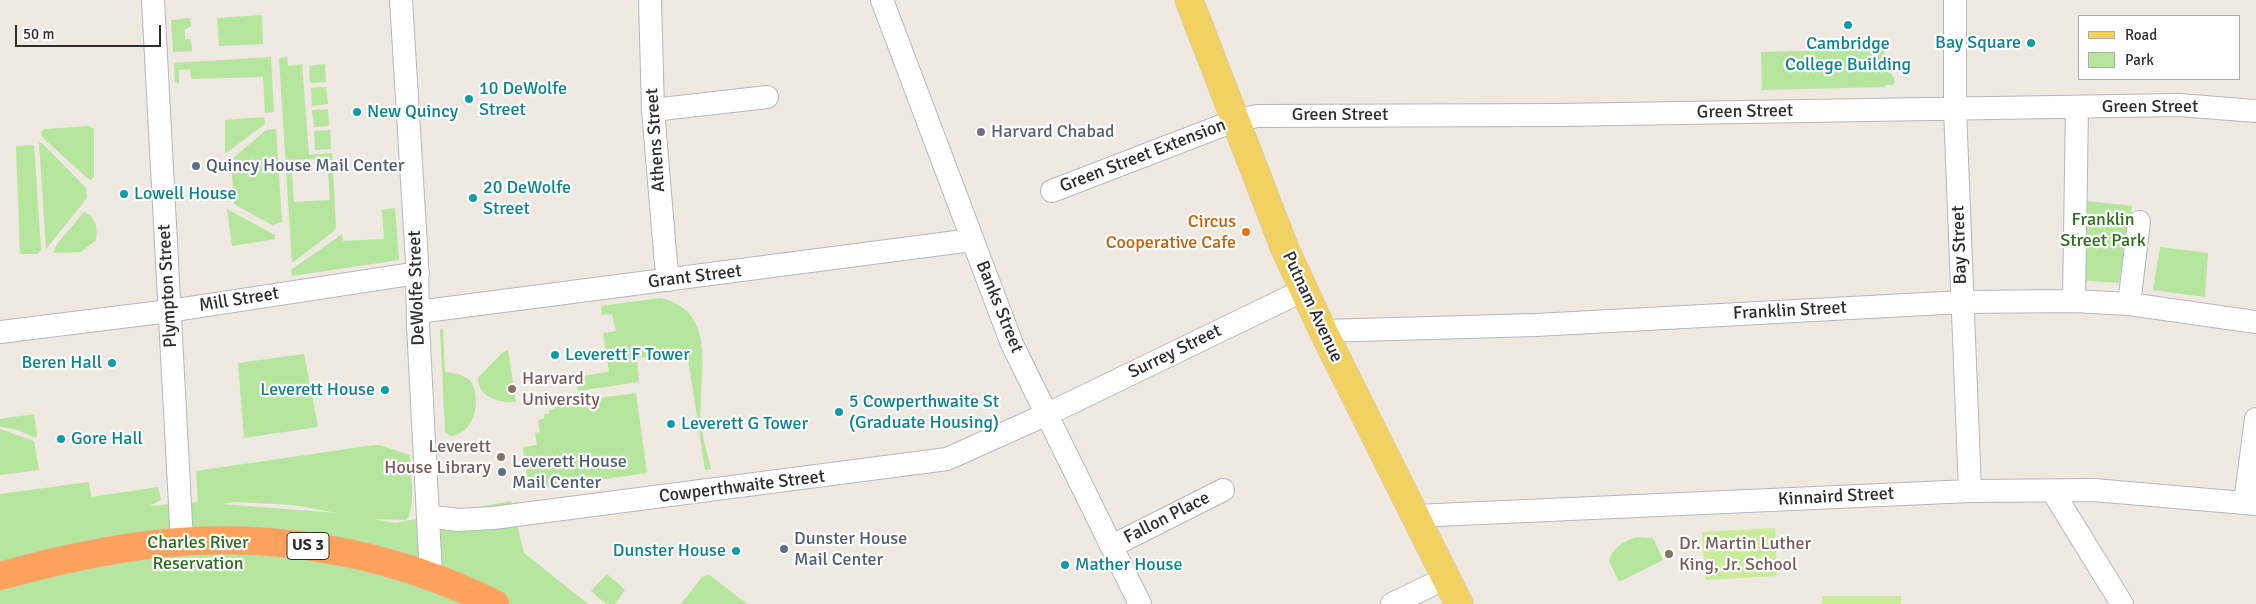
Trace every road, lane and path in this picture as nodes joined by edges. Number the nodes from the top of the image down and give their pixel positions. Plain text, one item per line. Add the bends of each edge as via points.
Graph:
1 (153, 0) edge
2 (401, 0) edge
3 (650, 0) edge
4 (882, 0) edge
5 (1189, 0) edge
6 (1955, 0) edge
7 (767, 97) dead end
8 (2077, 107) junction
9 (1955, 109) junction
10 (653, 110) junction
11 (2256, 111) edge
12 (1234, 121) junction
13 (1052, 191) dead end
14 (2139, 222) dead end
15 (972, 240) junction
16 (418, 273) junction
17 (669, 280) junction
18 (1304, 290) junction
19 (2074, 301) junction
20 (1962, 302) junction
21 (2129, 304) junction
22 (170, 310) junction
23 (418, 312) junction
24 (2256, 322) edge
25 (1323, 331) junction
26 (0, 332) edge
27 (1046, 414) junction
28 (2256, 418) edge
29 (1223, 490) dead end
30 (1970, 490) junction
31 (2053, 492) junction
32 (2251, 503) edge
33 (428, 516) junction
34 (1415, 516) junction
35 (182, 542) junction
36 (1112, 546) junction
37 (0, 576) edge
38 (431, 576) junction
39 (1446, 578) junction
40 (494, 604) edge
41 (1140, 604) edge
42 (1392, 604) edge
43 (1459, 604) edge
44 (2122, 604) edge

1 - 22 street, Plympton Street
2 - 16 street, DeWolfe Street
3 - 10 street, Athens Street
4 - 15 street, Banks Street
5 - 12 main road, Putnam Avenue
6 - 9 street, Bay Street
7 - 10 street
8 - 9 street, Green Street
8 - 11 street, Green Street via 2180,105
8 - 19 street
9 - 12 street, Green Street via 1558,116 1267,115
9 - 20 street, Bay Street
10 - 17 street, Athens Street
12 - 13 street, Green Street Extension
12 - 18 main road, Putnam Avenue
14 - 21 street
15 - 17 street, Grant Street
15 - 27 street, Banks Street via 1012,344
16 - 22 street, Mill Street
16 - 23 street, DeWolfe Street
17 - 23 street, Grant Street
18 - 25 main road, Putnam Avenue
18 - 27 street, Surrey Street
19 - 20 street, Franklin Street
19 - 21 street, Franklin Street
20 - 25 street, Franklin Street via 1536,325
20 - 30 street, Bay Street
21 - 24 street, Franklin Street
22 - 26 street, Mill Street
22 - 35 street, Plympton Street
23 - 33 street, DeWolfe Street
25 - 34 main road, Putnam Avenue
27 - 33 street, Cowperthwaite Street via 940,461 493,518 458,520
27 - 36 street, Banks Street
28 - 32 street
29 - 36 street, Fallon Place
30 - 31 street, Kinnaird Street
30 - 34 street, Kinnaird Street
31 - 32 street, Kinnaird Street via 2094,490
31 - 44 street
33 - 38 street, DeWolfe Street
34 - 39 main road, Putnam Avenue
35 - 37 highway, US 3 via 115,550
35 - 38 highway, US 3 via 248,540 316,547 366,557
36 - 41 street, Banks Street
38 - 40 highway, US 3
39 - 42 street
39 - 43 main road, Putnam Avenue

